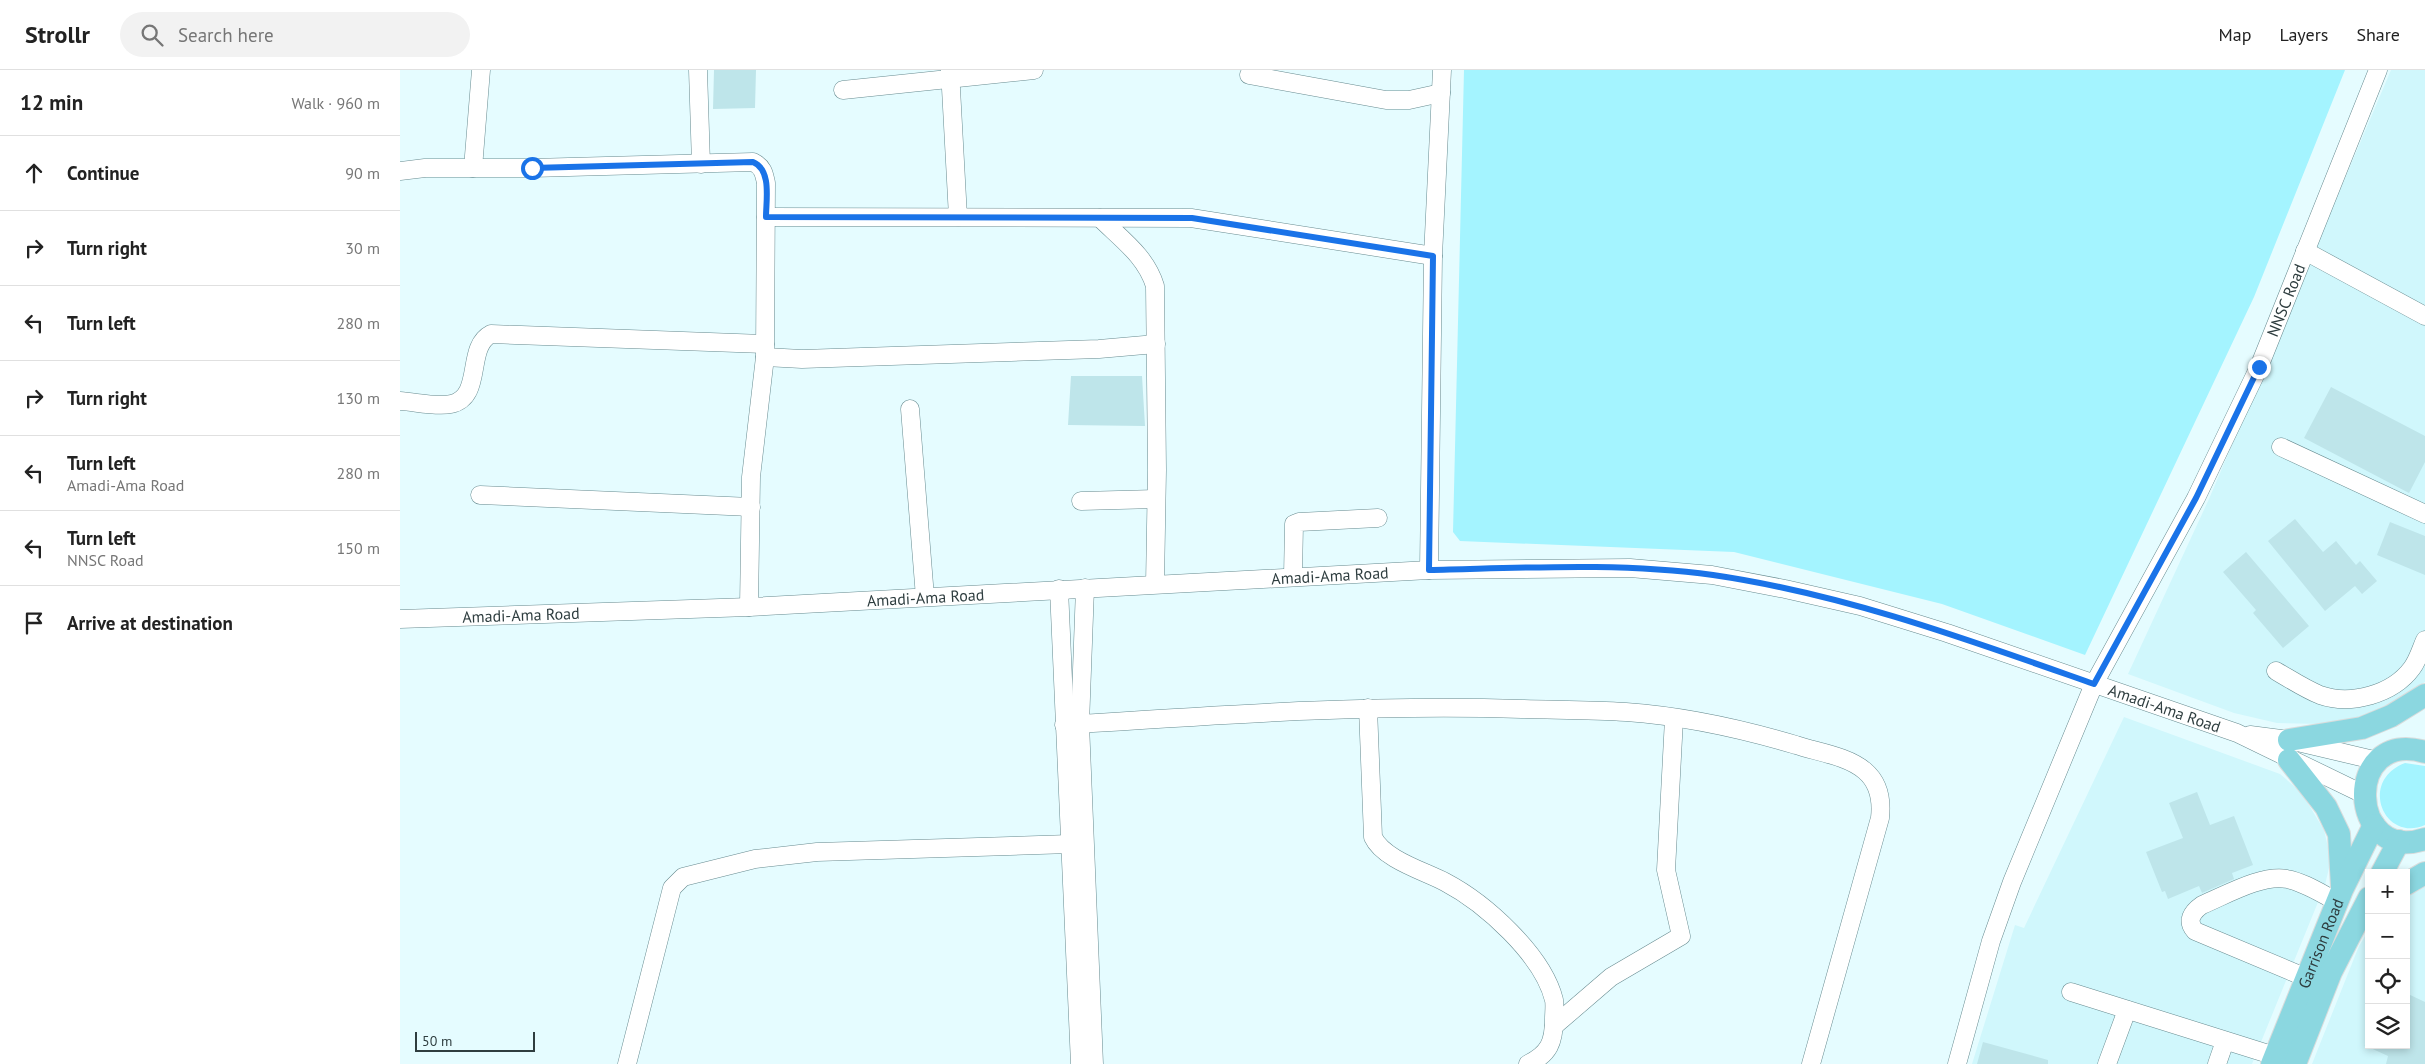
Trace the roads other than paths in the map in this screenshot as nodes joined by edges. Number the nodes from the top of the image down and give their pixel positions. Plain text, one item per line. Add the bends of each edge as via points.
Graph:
1 (481, 70) edge
2 (698, 70) edge
3 (1034, 70) edge
4 (1442, 70) edge
5 (2378, 70) edge
6 (950, 75) edge
7 (1249, 75) dead end
8 (843, 90) dead end
9 (1441, 93) junction
10 (700, 164) junction
11 (473, 168) junction
12 (400, 171) edge
13 (958, 216) junction
14 (766, 217) junction
15 (1100, 218) junction
16 (2305, 251) junction
17 (1433, 256) junction
18 (2425, 316) edge
19 (1156, 344) junction
20 (765, 351) junction
21 (400, 401) edge
22 (910, 409) dead end
23 (2281, 447) dead end
24 (480, 495) dead end
25 (1156, 499) junction
26 (1081, 501) dead end
27 (751, 507) junction
28 (2425, 514) edge
29 (1378, 518) dead end
30 (1429, 570) junction
31 (1293, 576) junction
32 (1155, 584) junction
33 (1085, 588) junction
34 (1060, 589) junction
35 (925, 596) junction
36 (749, 607) junction
37 (400, 619) edge
38 (2425, 640) edge
39 (2276, 671) dead end
40 (2094, 684) junction
41 (2425, 695) edge
42 (1368, 708) junction
43 (1674, 718) junction
44 (1072, 724) junction
45 (2423, 746) edge
46 (2289, 750) junction
47 (2378, 761) junction
48 (2363, 794) junction
49 (2374, 825) junction
50 (2425, 839) edge
51 (2399, 841) junction
52 (1070, 844) junction
53 (2384, 869) edge
54 (2425, 873) edge
55 (2410, 882) edge
56 (2340, 896) junction
57 (2362, 917) edge
58 (2307, 978) junction
59 (2071, 992) dead end
60 (2127, 1010) junction
61 (1554, 1026) junction
62 (2226, 1041) junction
63 (2273, 1060) edge
64 (2300, 1063) edge
65 (627, 1064) edge
66 (1080, 1064) edge
67 (1094, 1064) edge
68 (1528, 1064) edge
69 (1811, 1064) edge
70 (1957, 1064) edge
71 (2107, 1064) edge
72 (2217, 1064) edge

1 - 11 street
2 - 10 street
3 - 6 street
4 - 9 street
5 - 16 street, NNSC Road
6 - 8 street
6 - 13 street
7 - 9 street via 1386,100 1408,100
9 - 17 street
10 - 11 street
10 - 14 street via 753,162 760,165 766,183
11 - 12 street
13 - 14 street
13 - 15 street
14 - 20 street
15 - 17 street via 1192,218
15 - 19 street via 1150,270 1155,286
16 - 18 street
16 - 40 street, NNSC Road via 2259,367 2208,472
17 - 30 street
19 - 20 street via 1100,349 802,358
19 - 25 street
20 - 21 street via 491,334 482,338 469,390 458,401 450,404
20 - 27 street
22 - 35 street
23 - 28 street
24 - 27 street
25 - 26 street
25 - 32 street
27 - 36 street
29 - 31 street via 1294,524
30 - 31 street, Amadi-Ama Road
30 - 40 street, Amadi-Ama Road via 1630,568 1712,575 1860,606
31 - 32 street, Amadi-Ama Road
32 - 33 street, Amadi-Ama Road
33 - 34 street, Amadi-Ama Road
33 - 44 street
34 - 35 street, Amadi-Ama Road
34 - 44 street
35 - 36 street, Amadi-Ama Road
36 - 37 street, Amadi-Ama Road
38 - 39 street via 2412,667 2399,681 2380,692 2361,697 2342,699 2322,695
40 - 46 street, Amadi-Ama Road
40 - 70 street, NNSC Road via 2012,882 1991,941
41 - 46 main road via 2391,716 2362,728
42 - 43 street via 1618,712
42 - 44 street
42 - 61 street via 1372,837 1376,845 1447,883 1483,907 1516,937 1544,976 1554,1001
43 - 61 street via 1666,870 1680,936 1611,977
43 - 69 street via 1783,741 1846,761 1864,770 1878,790 1880,818
44 - 52 street
44 - 67 street
45 - 47 main road via 2392,752
46 - 47 street, Amadi-Ama Road
46 - 48 street, Amadi-Ama Road
46 - 56 main road via 2326,807 2339,834 2343,863
47 - 48 main road via 2368,776
48 - 49 main road via 2364,805
49 - 51 main road
49 - 56 main road, Garrison Road
50 - 51 main road
51 - 53 main road
52 - 65 street via 817,852 755,860 682,877 672,888
52 - 66 street
54 - 55 main road
56 - 58 main road, Garrison Road
56 - 58 street via 2290,879 2265,879 2202,905 2191,916 2191,927 2195,931
57 - 64 main road, Garrison Road via 2331,972
58 - 63 main road, Garrison Road
59 - 60 street
60 - 62 street
60 - 71 street
61 - 68 street via 1550,1046 1544,1056
62 - 63 street
62 - 72 street

